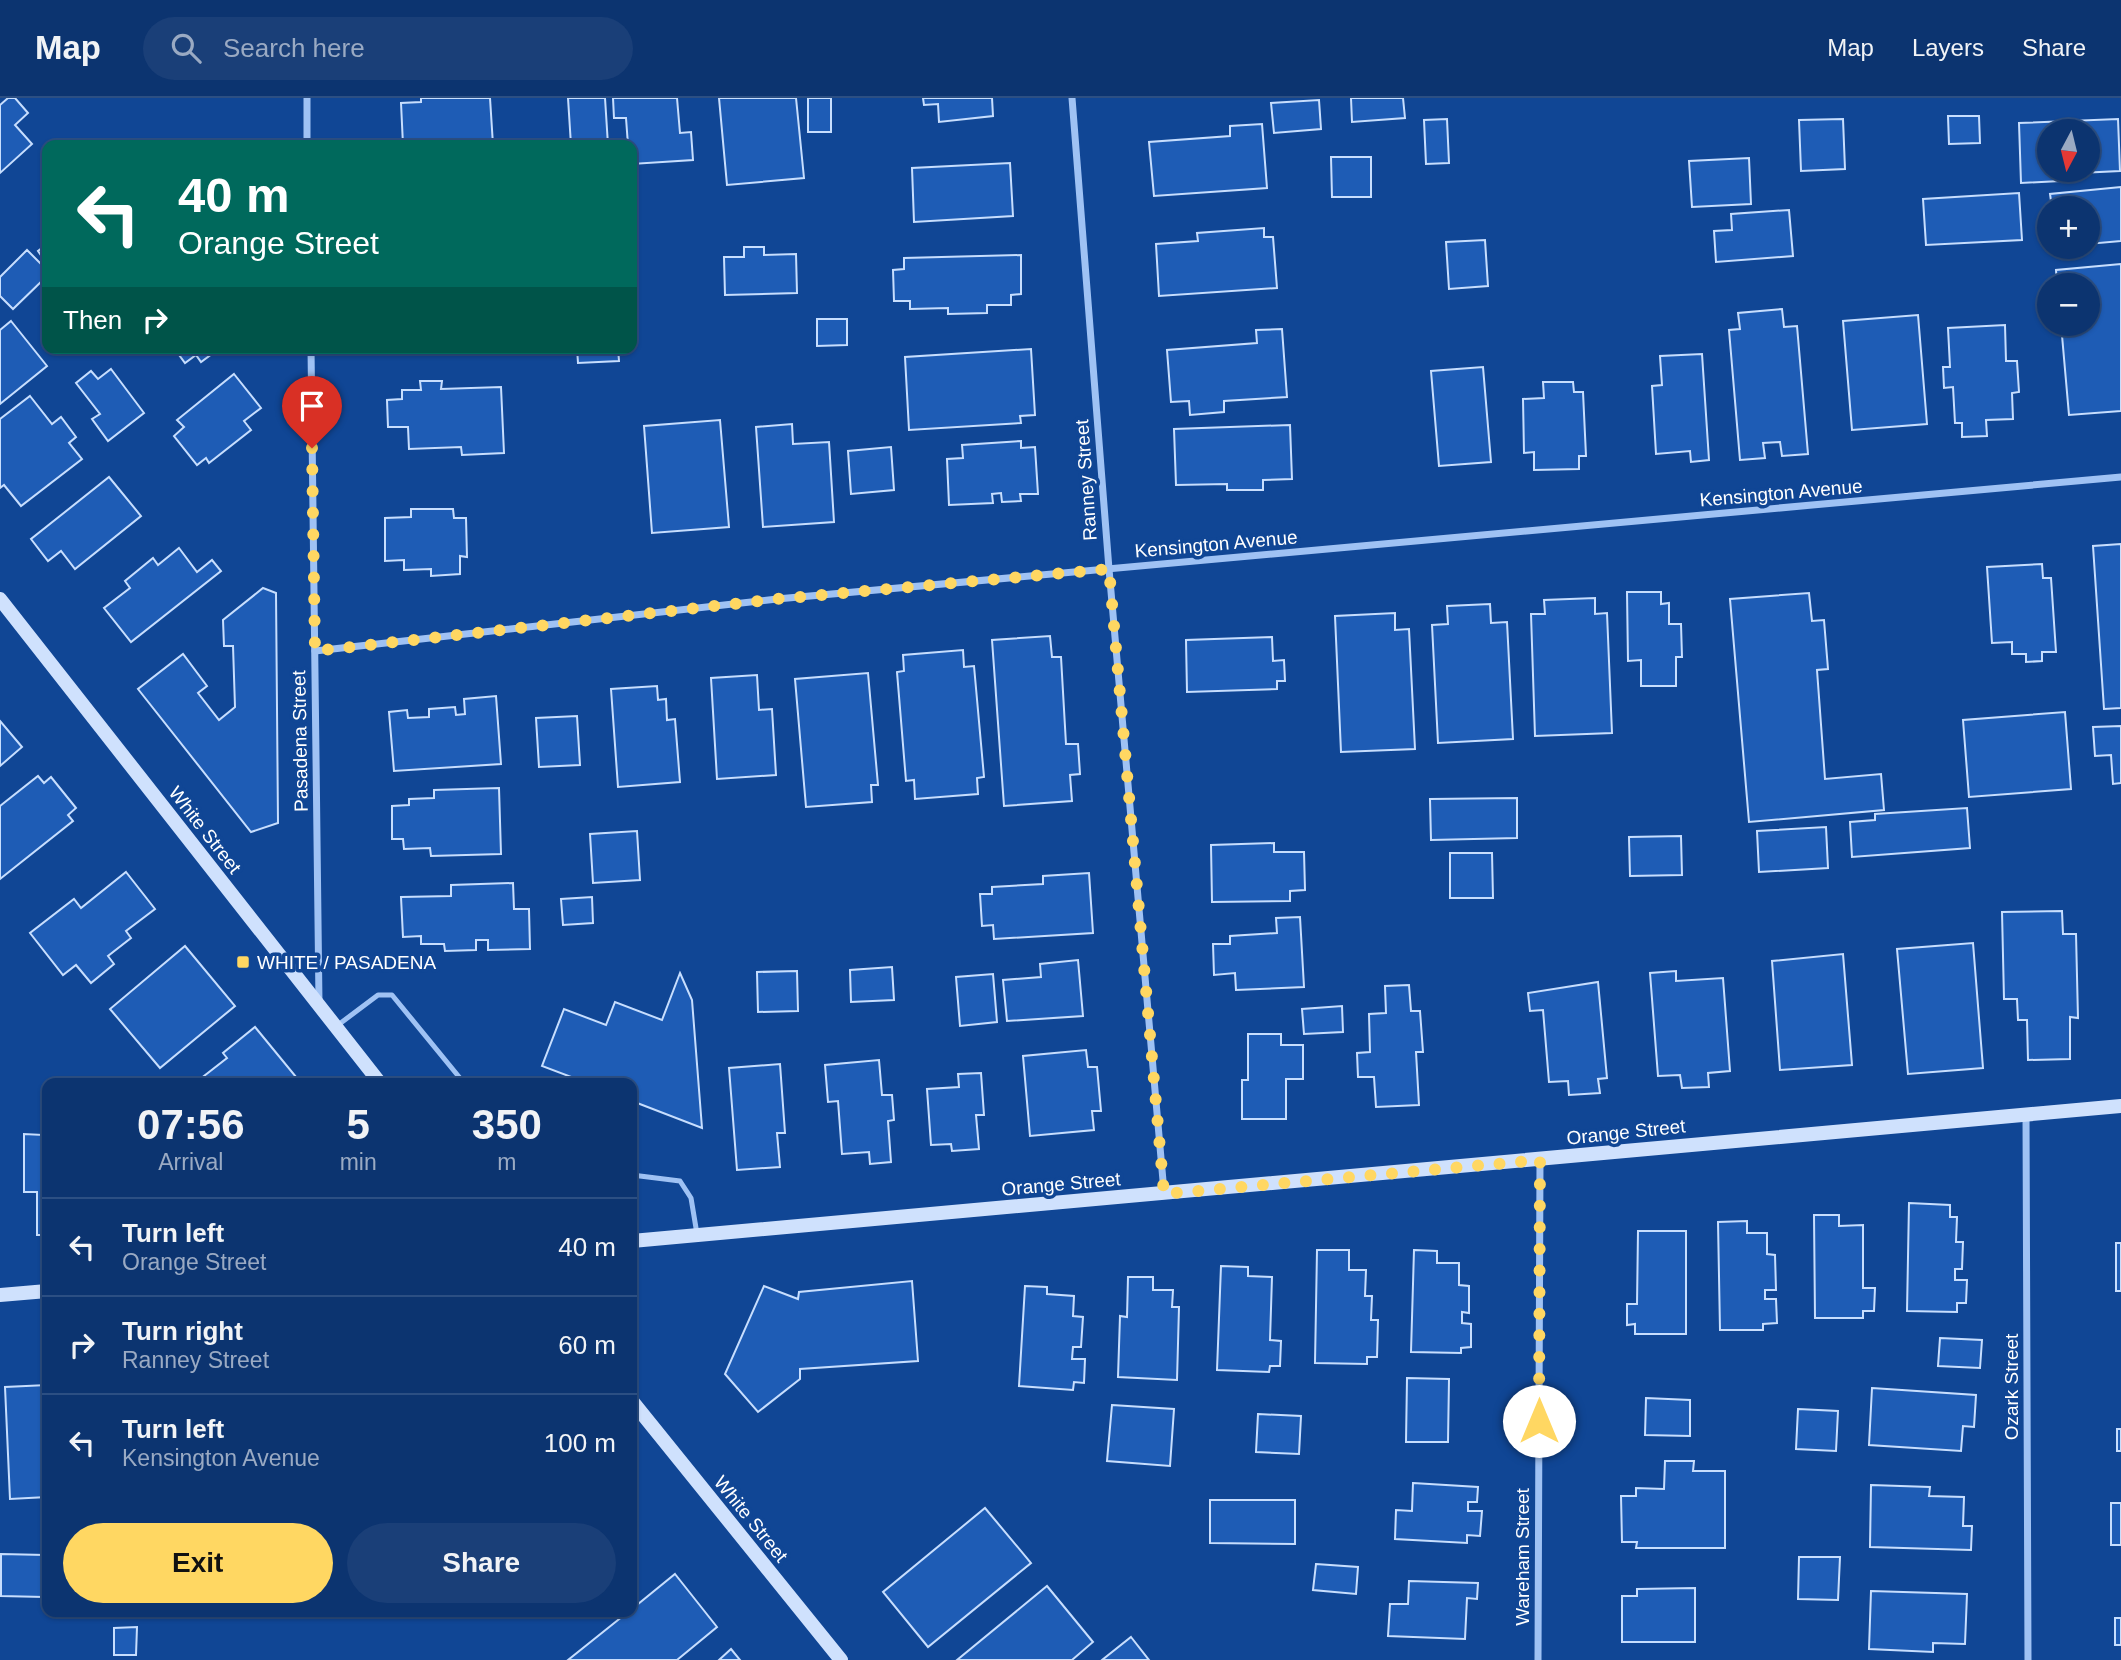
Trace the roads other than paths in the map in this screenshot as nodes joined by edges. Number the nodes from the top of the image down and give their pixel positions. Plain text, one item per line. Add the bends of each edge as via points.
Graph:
1 (307, 98) edge
2 (1072, 98) edge
3 (307, 140) edge
4 (311, 354) edge
5 (2121, 477) edge
6 (1109, 569) junction
7 (0, 599) edge
8 (315, 651) junction
9 (319, 1007) junction
10 (335, 1027) junction
11 (376, 1078) edge
12 (460, 1078) edge
13 (2121, 1106) edge
14 (2025, 1115) junction
15 (1540, 1160) junction
16 (637, 1176) edge
17 (1164, 1194) junction
18 (697, 1235) junction
19 (637, 1241) edge
20 (42, 1291) edge
21 (0, 1295) edge
22 (637, 1407) edge
23 (841, 1660) edge
24 (1538, 1660) edge
25 (2028, 1660) edge

1 - 3 street
2 - 6 street, Ranney Street
4 - 8 street, Pasadena Street
5 - 6 street, Kensington Avenue
6 - 8 street, Kensington Avenue via 777,599
6 - 17 street, Ranney Street
7 - 9 street, White Street
8 - 9 street, Pasadena Street
9 - 10 street, White Street
10 - 11 street, White Street
10 - 12 lane via 378,995 392,996
13 - 14 street, Orange Street
14 - 15 street, Orange Street
14 - 25 street, Ozark Street
15 - 17 street, Orange Street
15 - 24 street, Wareham Street
16 - 18 lane via 680,1181 691,1198
17 - 18 street, Orange Street
18 - 19 street, Orange Street
20 - 21 street
22 - 23 street, White Street

